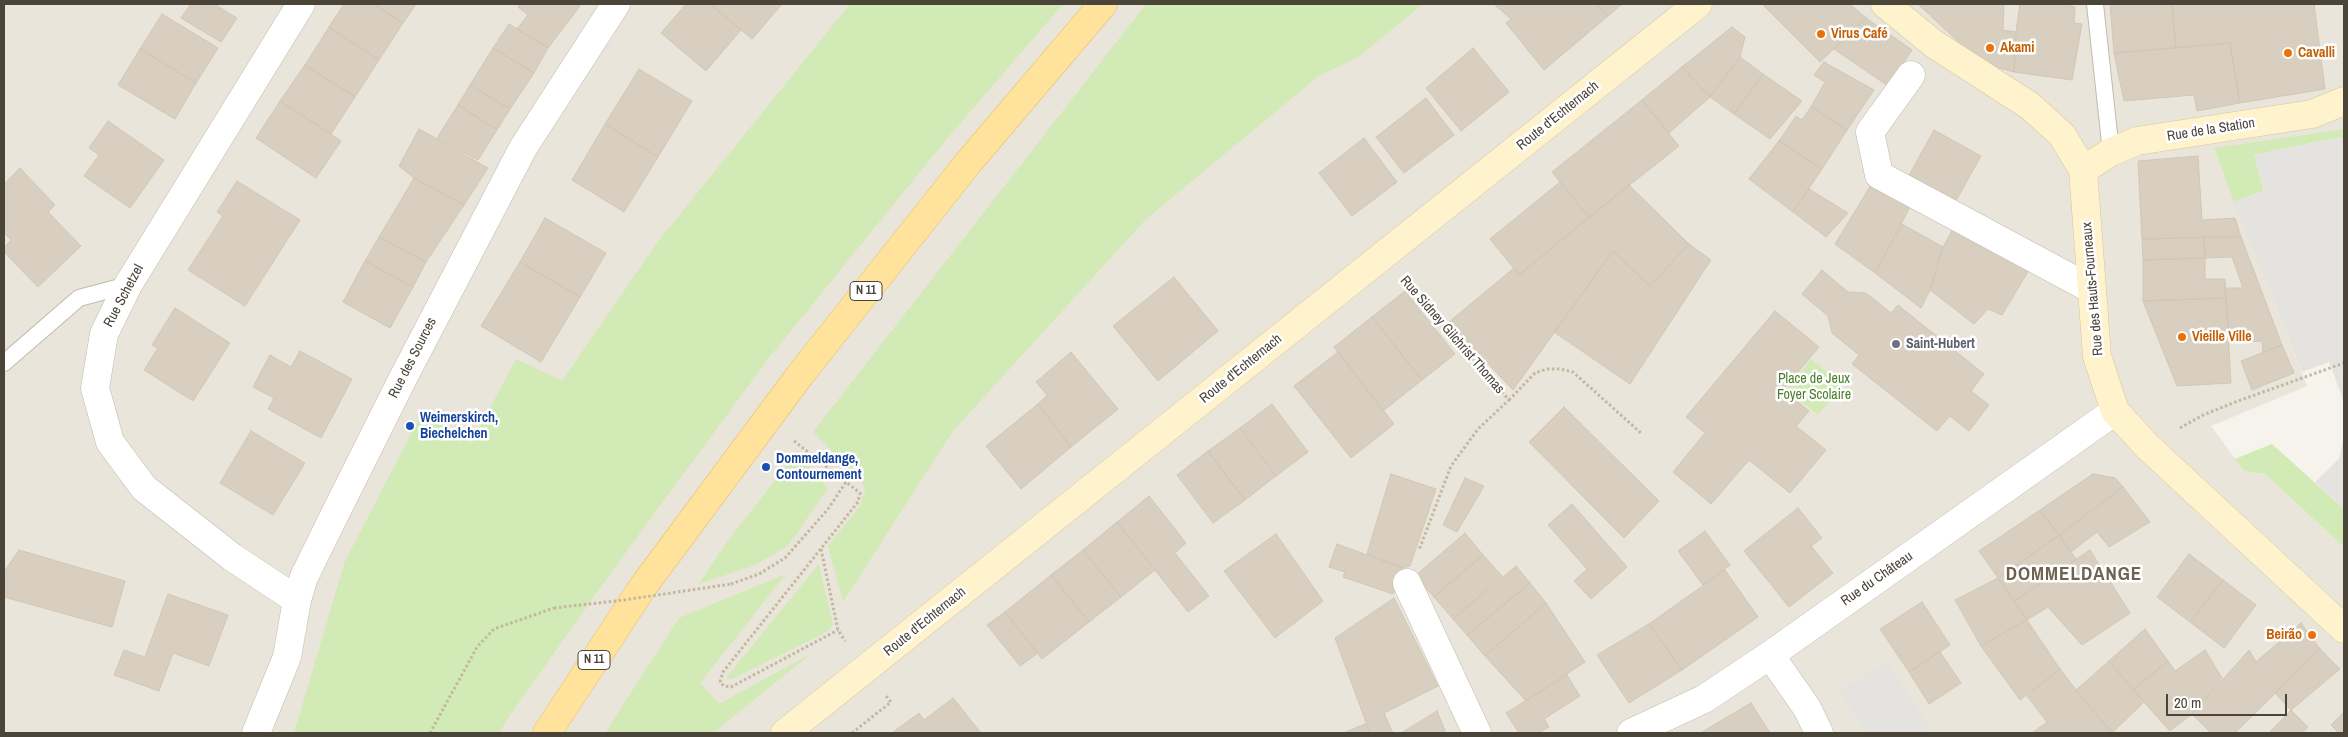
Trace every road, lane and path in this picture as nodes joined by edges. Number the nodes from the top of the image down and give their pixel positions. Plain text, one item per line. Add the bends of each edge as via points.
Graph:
1 (301, 4) edge
2 (616, 4) edge
3 (1103, 4) edge
4 (1698, 4) edge
5 (1885, 4) edge
6 (2095, 4) edge
7 (1911, 75) dead end
8 (2344, 101) edge
9 (2111, 152) junction
10 (2083, 170) junction
11 (1383, 256) junction
12 (128, 285) junction
13 (2090, 289) junction
14 (4, 363) edge
15 (2344, 363) edge
16 (1509, 400) junction
17 (2115, 411) junction
18 (2203, 415) dead end
19 (1642, 434) dead end
20 (794, 440) dead end
21 (846, 482) junction
22 (821, 548) junction
23 (1406, 583) joint
24 (297, 600) junction
25 (2344, 629) edge
26 (1770, 655) junction
27 (891, 702) dead end
28 (256, 733) edge
29 (430, 733) edge
30 (547, 733) edge
31 (785, 733) edge
32 (852, 733) edge
33 (1477, 733) edge
34 (1632, 733) edge
35 (1819, 733) edge

1 - 12 street, Rue Schetzel
2 - 24 street, Rue des Sources via 523,148 402,380 304,577
3 - 30 main road, N 11 via 968,163 800,375 642,588
4 - 11 street, Route d'Echternach
5 - 10 street, Rue des Hauts-Fourneaux via 1934,44 2030,106 2062,135
6 - 9 lane
7 - 13 street via 1870,132 1879,174
8 - 9 street, Rue de la Station via 2312,114 2137,141
9 - 10 street, Rue de la Station
10 - 13 street, Rue des Hauts-Fourneaux
11 - 16 path, Rue Sidney Gilchrist Thomas
11 - 31 street, Route d'Echternach
12 - 14 lane via 79,298
12 - 24 street, Rue Schetzel via 104,334 95,388 110,442 144,488 232,557
13 - 17 street, Rue des Hauts-Fourneaux via 2097,356
15 - 18 path
16 - 19 path via 1535,373 1560,368 1573,372
16 - 23 path, Rue Sidney Gilchrist Thomas via 1478,429 1451,466
17 - 25 street, Rue des Hauts-Fourneaux via 2147,446
17 - 26 street, Rue du Château
20 - 21 path
21 - 22 path via 860,493 858,502
21 - 29 path, bridge via 828,509 785,558 759,574 731,584 554,608 494,629 477,647
22 - 22 path via 838,630 731,687 724,686 720,682 723,672
23 - 33 street
24 - 28 street, Rue des Sources via 287,657
26 - 34 street, Rue du Château via 1704,699
26 - 35 street via 1807,708
27 - 32 path

